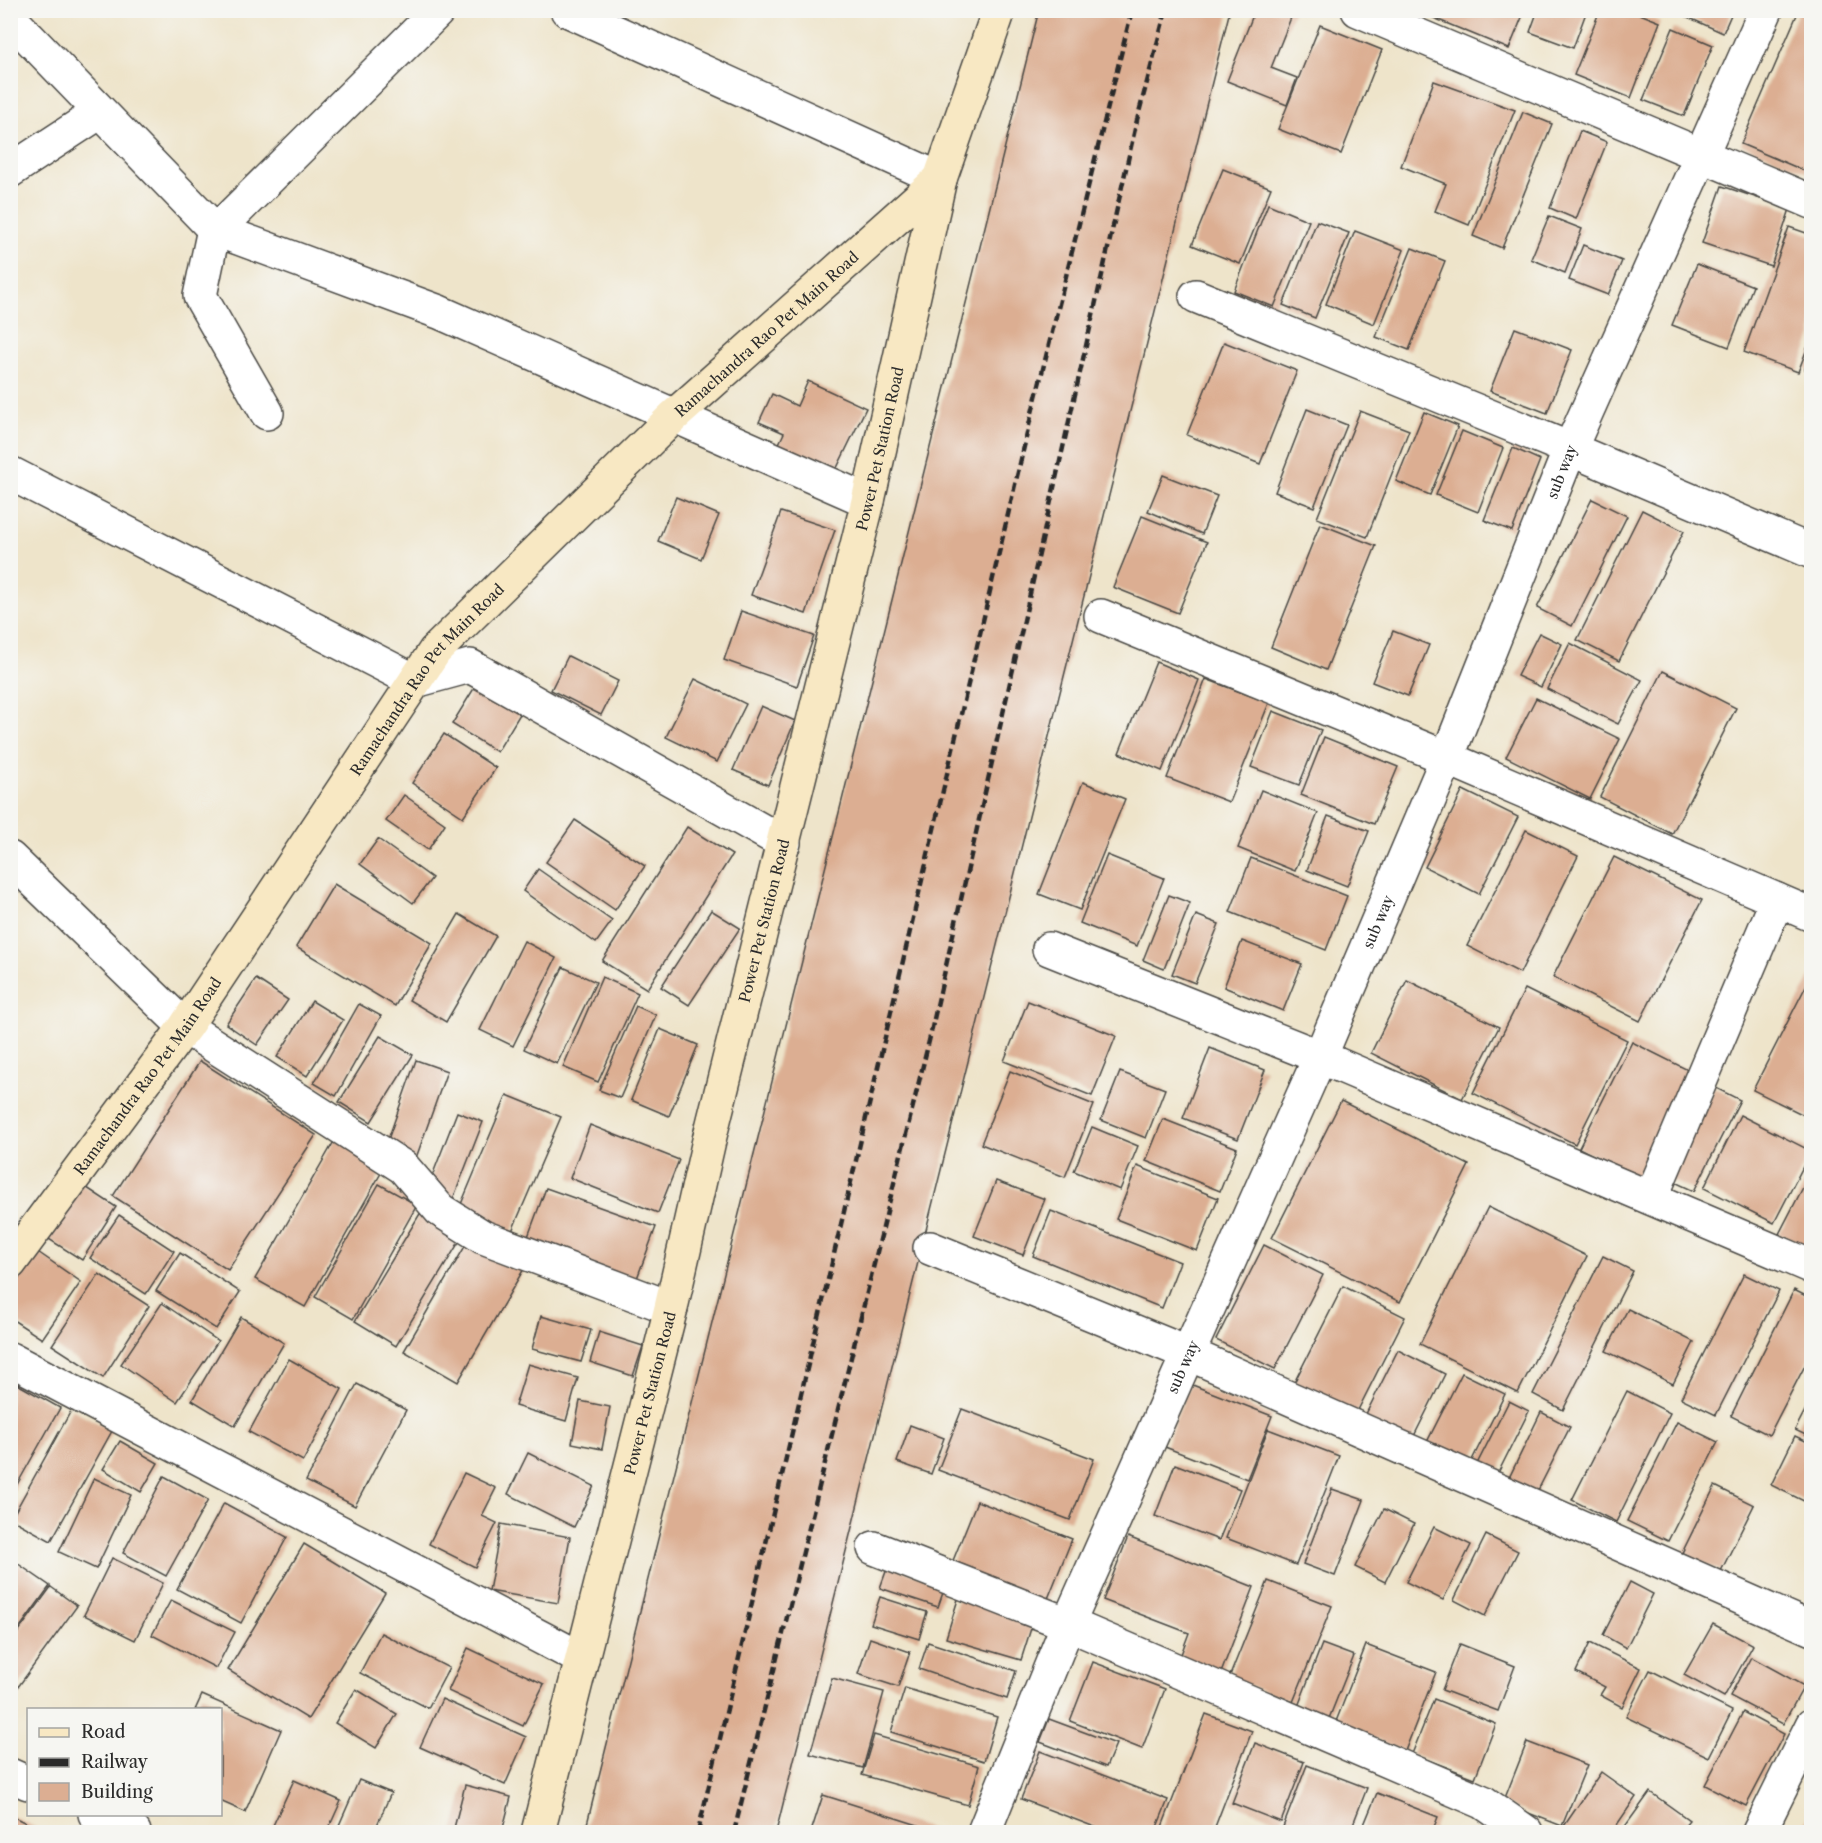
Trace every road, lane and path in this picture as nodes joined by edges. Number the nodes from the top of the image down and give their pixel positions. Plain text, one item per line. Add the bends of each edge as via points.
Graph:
1 (567, 10) edge
2 (999, 10) edge
3 (1358, 10) edge
4 (1766, 10) edge
5 (437, 11) edge
6 (10, 18) edge
7 (100, 112) junction
8 (1702, 156) junction
9 (10, 171) edge
10 (940, 178) junction
11 (1812, 202) edge
12 (216, 230) junction
13 (1196, 296) dead end
14 (267, 413) dead end
15 (674, 416) junction
16 (1570, 449) junction
17 (10, 473) edge
18 (868, 501) junction
19 (1812, 552) edge
20 (1101, 616) dead end
21 (415, 681) junction
22 (1447, 758) junction
23 (784, 843) junction
24 (10, 858) edge
25 (1777, 900) junction
26 (1812, 915) edge
27 (1049, 949) dead end
28 (185, 1028) junction
29 (1320, 1057) junction
30 (1651, 1198) junction
31 (930, 1248) dead end
32 (10, 1263) edge
33 (1812, 1267) edge
34 (671, 1308) junction
35 (1187, 1353) junction
36 (10, 1359) edge
37 (874, 1548) dead end
38 (1068, 1624) junction
39 (1812, 1629) edge
40 (582, 1659) junction
41 (1812, 1725) edge
42 (10, 1775) edge
43 (27, 1783) edge
44 (97, 1816) edge
45 (134, 1833) edge
46 (537, 1833) edge
47 (984, 1833) edge
48 (1526, 1833) edge
49 (1759, 1833) edge

1 - 10 street
2 - 10 street, Power Pet Station Road
3 - 8 street
4 - 8 street, sub way
5 - 12 street
6 - 7 street
7 - 9 street
7 - 12 street
8 - 11 street
8 - 16 street, sub way
10 - 15 street, Ramachandra Rao Pet Main Road
10 - 18 street, Power Pet Station Road
12 - 14 street via 200,296
12 - 15 street via 439,312
13 - 16 street
15 - 18 street
15 - 21 street, Ramachandra Rao Pet Main Road via 435,651
16 - 19 street
16 - 22 street, sub way
17 - 21 street
18 - 23 street, Power Pet Station Road
20 - 22 street
21 - 23 street via 470,666
21 - 28 street, Ramachandra Rao Pet Main Road
22 - 25 street
22 - 29 street, sub way
23 - 34 street, Power Pet Station Road
24 - 28 street
25 - 26 street
25 - 30 street
27 - 29 street
28 - 32 street, Ramachandra Rao Pet Main Road
28 - 34 street via 404,1167 440,1210 483,1237
29 - 30 street
29 - 35 street, sub way
30 - 33 street
31 - 35 street
34 - 40 street, Power Pet Station Road
35 - 38 street, sub way
35 - 39 street
36 - 40 street
37 - 38 street
38 - 47 street, sub way
38 - 48 street via 1483,1802
40 - 46 street, Power Pet Station Road
41 - 49 street
42 - 43 street
44 - 45 street

